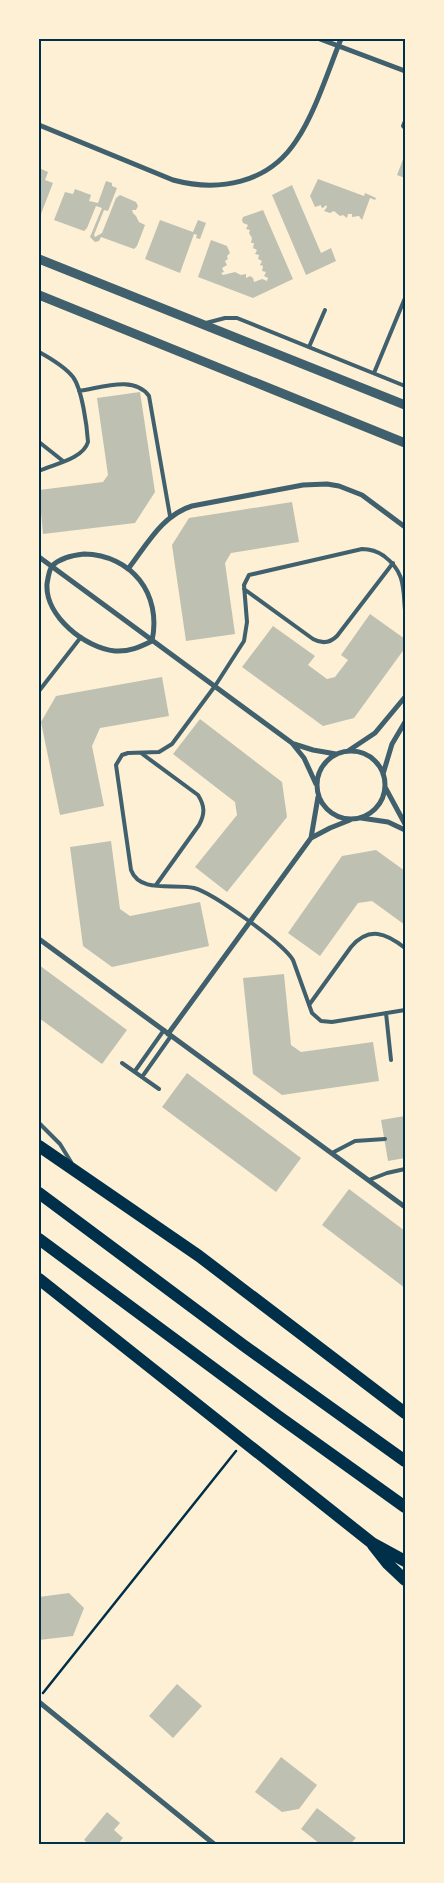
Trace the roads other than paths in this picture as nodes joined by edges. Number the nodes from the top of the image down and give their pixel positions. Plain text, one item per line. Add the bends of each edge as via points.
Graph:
1 (320, 39) edge
2 (341, 39) edge
3 (338, 46) junction
4 (405, 71) edge
5 (405, 121) edge
6 (39, 125) edge
7 (405, 128) edge
8 (39, 259) edge
9 (39, 295) edge
10 (405, 298) edge
11 (325, 310) dead end
12 (203, 325) junction
13 (309, 347) junction
14 (39, 352) edge
15 (374, 373) junction
16 (405, 386) edge
17 (79, 391) junction
18 (405, 406) edge
19 (39, 442) edge
20 (405, 443) edge
21 (63, 461) junction
22 (39, 471) edge
23 (170, 516) junction
24 (405, 527) edge
25 (39, 557) edge
26 (393, 563) junction
27 (52, 566) junction
28 (128, 569) junction
29 (244, 589) junction
30 (405, 610) edge
31 (81, 637) junction
32 (152, 641) junction
33 (215, 686) junction
34 (39, 691) edge
35 (405, 697) edge
36 (405, 722) edge
37 (292, 743) junction
38 (348, 751) junction
39 (140, 753) junction
40 (336, 754) junction
41 (383, 775) junction
42 (316, 784) junction
43 (385, 786) junction
44 (318, 795) junction
45 (360, 818) junction
46 (350, 820) junction
47 (405, 824) edge
48 (405, 830) edge
49 (311, 838) junction
50 (156, 885) junction
51 (249, 923) junction
52 (39, 939) edge
53 (405, 948) edge
54 (309, 1005) junction
55 (405, 1010) edge
56 (386, 1013) junction
57 (168, 1033) junction
58 (391, 1060) dead end
59 (122, 1062) dead end
60 (134, 1071) junction
61 (142, 1077) junction
62 (160, 1089) dead end
63 (39, 1122) edge
64 (385, 1139) dead end
65 (39, 1146) edge
66 (332, 1153) junction
67 (405, 1169) edge
68 (76, 1171) junction
69 (369, 1180) junction
70 (39, 1193) edge
71 (405, 1207) edge
72 (39, 1239) edge
73 (39, 1279) edge
74 (405, 1413) edge
75 (405, 1460) edge
76 (405, 1507) edge
77 (372, 1543) junction
78 (405, 1561) edge
79 (405, 1580) edge
80 (40, 1705) edge
81 (214, 1844) edge

1 - 3 street
2 - 3 street
3 - 4 street
3 - 6 street via 295,143 267,170 231,184 192,185 173,180
5 - 7 lane
8 - 12 street
9 - 20 street
10 - 15 lane
11 - 13 lane
12 - 13 lane via 237,318
12 - 18 street
13 - 15 lane
14 - 17 lane via 72,376
15 - 16 lane
17 - 21 lane via 88,442 79,455
17 - 23 lane via 133,384 145,390 149,396
19 - 21 lane
21 - 22 lane
23 - 24 street via 192,506 303,485 327,484 362,495
23 - 28 street
25 - 27 street
26 - 29 lane via 379,552 362,549 253,573 245,581
26 - 29 lane via 338,636 329,642 313,639
26 - 30 lane via 401,577
27 - 28 street via 72,556 96,554
27 - 31 street via 49,600 61,620
27 - 32 street
28 - 32 street via 138,578 152,601 155,628
29 - 33 lane via 247,622 244,641
31 - 32 street via 104,649 116,651 128,651
31 - 34 lane
32 - 33 street
33 - 37 street
33 - 39 lane via 172,744 159,752
35 - 38 street via 375,733
36 - 41 street via 392,744
37 - 40 street
37 - 42 street via 304,758
38 - 40 street
38 - 41 street via 373,760
39 - 50 lane via 122,755 116,771 131,870 142,883
39 - 50 lane via 198,795 204,810 199,825
40 - 42 street via 322,766
41 - 43 street
42 - 44 street
43 - 45 street via 378,806
43 - 47 street
44 - 46 street via 333,815
44 - 49 street
45 - 46 street
45 - 48 street via 388,822
46 - 49 street
49 - 51 street
50 - 51 lane via 204,892
51 - 54 lane via 289,953
51 - 57 street
52 - 57 street
53 - 54 lane via 389,936 380,934 356,940
54 - 56 lane via 316,1018 326,1022
55 - 56 lane
56 - 58 lane
57 - 60 lane
57 - 61 lane
57 - 66 street
59 - 60 lane
60 - 61 lane
61 - 62 lane
63 - 68 lane via 60,1144
64 - 66 lane via 355,1141
65 - 68 highway
66 - 69 street
67 - 69 lane
68 - 74 highway via 199,1256
69 - 71 street
70 - 75 highway via 243,1345
72 - 76 highway
73 - 77 highway
77 - 78 highway
77 - 79 highway
80 - 81 street

